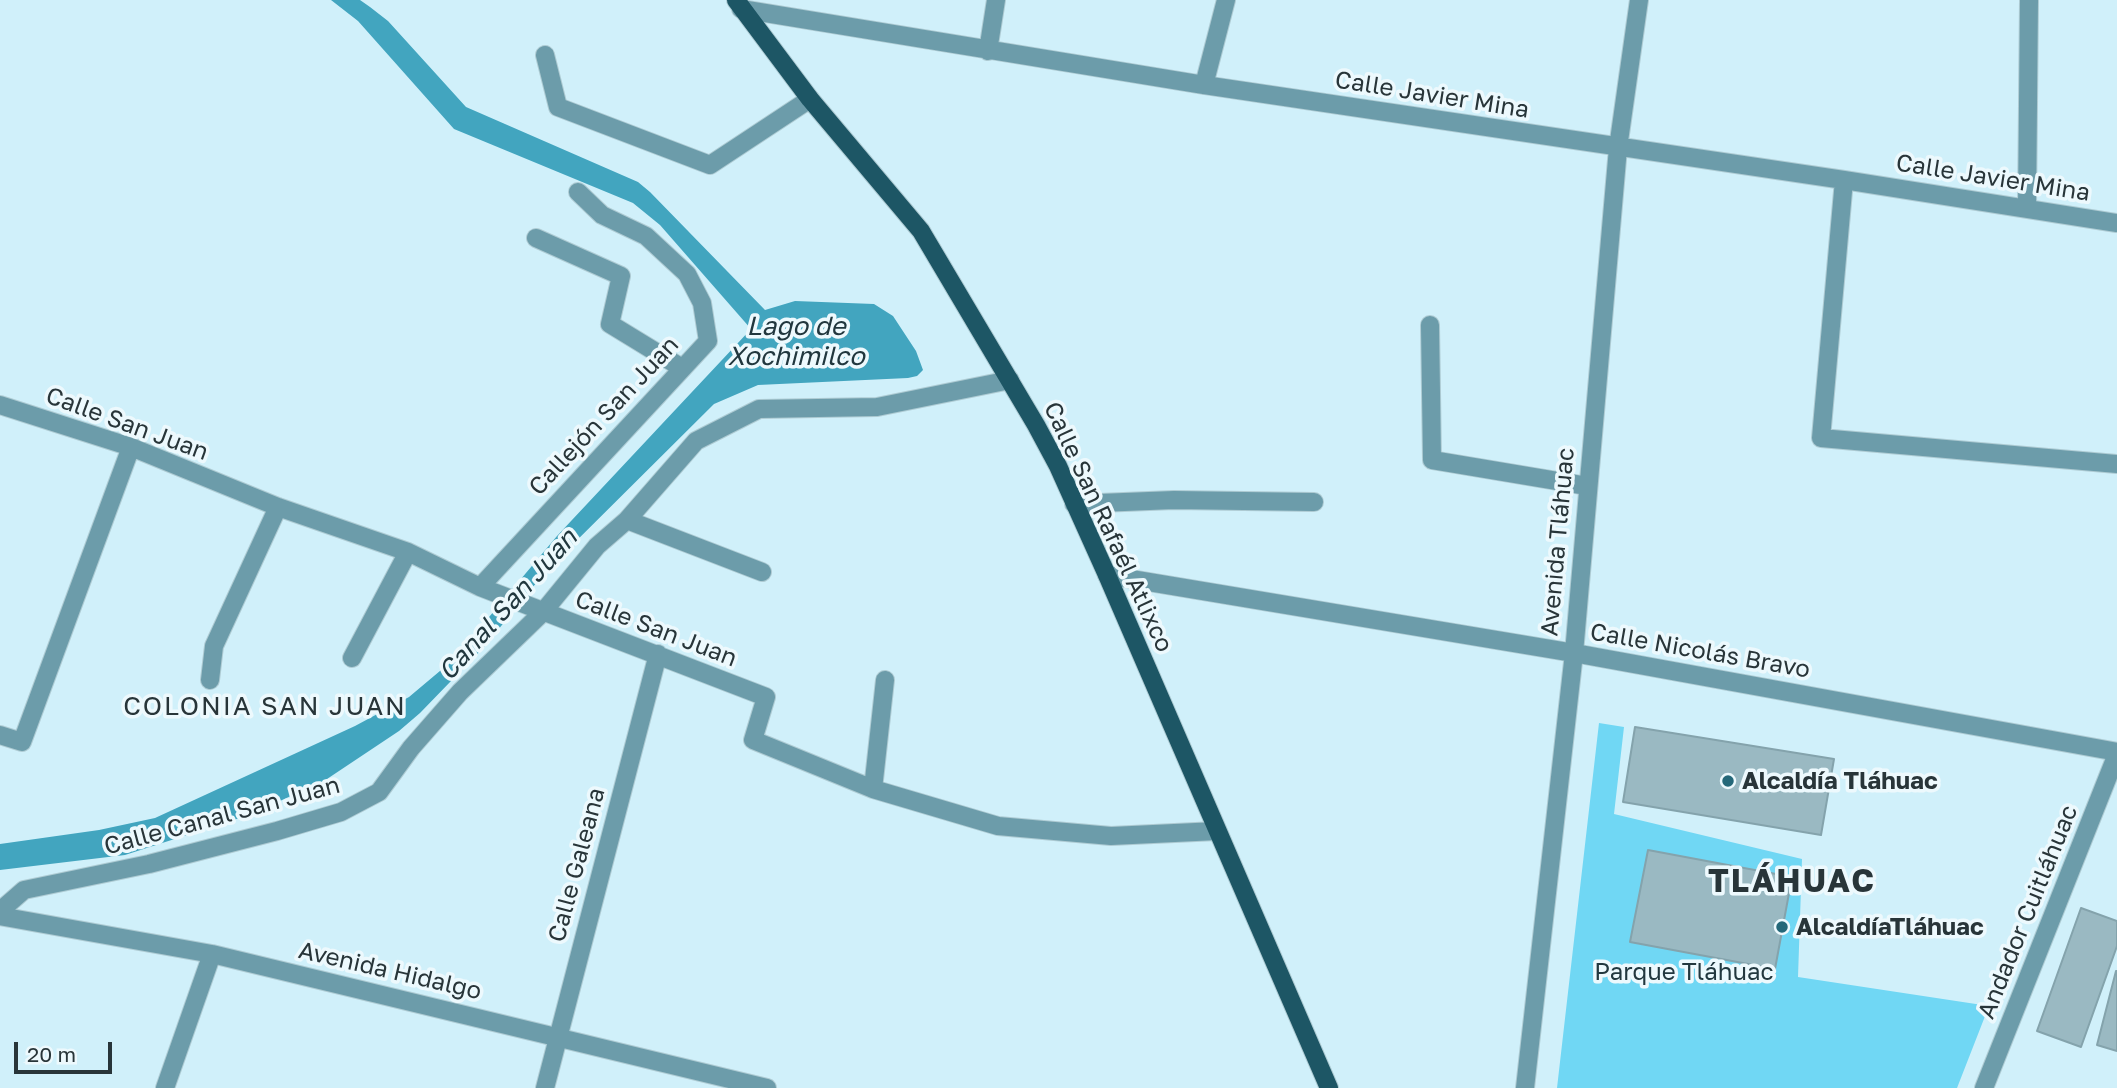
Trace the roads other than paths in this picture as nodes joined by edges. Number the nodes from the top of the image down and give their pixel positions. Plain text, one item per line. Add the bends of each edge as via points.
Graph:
1 (996, 0) edge
2 (1226, 0) edge
3 (1639, 0) edge
4 (2029, 0) edge
5 (738, 4) edge
6 (988, 51) junction
7 (545, 55) dead end
8 (1204, 85) junction
9 (810, 99) junction
10 (1618, 148) junction
11 (1844, 180) junction
12 (578, 191) dead end
13 (2027, 208) junction
14 (2117, 223) edge
15 (536, 238) dead end
16 (1430, 325) dead end
17 (682, 368) junction
18 (1010, 380) junction
19 (0, 405) edge
20 (131, 447) junction
21 (2117, 464) edge
22 (1587, 486) junction
23 (1314, 502) dead end
24 (1074, 505) junction
25 (278, 507) junction
26 (627, 520) junction
27 (408, 552) junction
28 (762, 572) dead end
29 (1107, 575) junction
30 (480, 587) junction
31 (543, 612) junction
32 (1574, 653) junction
33 (657, 654) junction
34 (352, 658) dead end
35 (210, 680) dead end
36 (885, 680) dead end
37 (0, 736) edge
38 (2117, 753) edge
39 (873, 789) junction
40 (1217, 831) junction
41 (0, 914) edge
42 (212, 954) junction
43 (557, 1036) junction
44 (165, 1088) edge
45 (545, 1088) edge
46 (766, 1088) edge
47 (1329, 1088) edge
48 (1525, 1088) edge
49 (1984, 1088) edge

1 - 6 street
2 - 8 street
3 - 10 street, Avenida Tláhuac
4 - 13 street
5 - 6 street, Calle Javier Mina
5 - 9 main road, Calle San Rafaél Atlixco
6 - 8 street, Calle Javier Mina
7 - 9 street via 558,107 710,165
8 - 10 street, Calle Javier Mina
9 - 18 main road, Calle San Rafaél Atlixco via 920,231
10 - 11 street, Calle Javier Mina
10 - 22 street, Avenida Tláhuac
11 - 13 street, Calle Javier Mina
11 - 21 street via 1821,438
12 - 17 street, Callejón San Juan via 602,215 646,236 687,274 702,303 708,341
13 - 14 street, Calle Javier Mina
15 - 17 street via 621,276 610,324
16 - 22 street via 1432,460
17 - 30 street, Callejón San Juan
18 - 24 main road, Calle San Rafaél Atlixco via 1058,466
18 - 26 street, Calle Canal San Juan via 877,407 759,409 696,441
19 - 20 street, Calle San Juan
20 - 25 street, Calle San Juan
20 - 37 street via 22,742
22 - 32 street, Avenida Tláhuac
23 - 24 street via 1174,500
24 - 29 main road, Calle San Rafaél Atlixco
25 - 27 street, Calle San Juan
25 - 35 street via 214,646
26 - 28 street
26 - 31 street, Calle Canal San Juan via 597,546
27 - 30 street, Calle San Juan
27 - 34 street
29 - 32 street, Calle Nicolás Bravo
29 - 40 main road, Calle San Rafaél Atlixco
30 - 31 street, Calle San Juan
31 - 33 street, Calle San Juan
31 - 41 street, Calle Canal San Juan via 460,692 379,792 341,812 277,831 24,890
32 - 38 street, Calle Nicolás Bravo
32 - 48 street, Avenida Tláhuac
33 - 39 street, Calle San Juan via 766,697 752,740
33 - 43 street, Calle Galeana
36 - 39 street
38 - 49 street, Andador Cuitláhuac
39 - 40 street, Calle San Juan via 998,826 1111,836
40 - 47 main road, Calle San Rafaél Atlixco
41 - 42 street, Avenida Hidalgo
42 - 43 street, Avenida Hidalgo
42 - 44 street
43 - 45 street, Calle Galeana
43 - 46 street, Avenida Hidalgo

